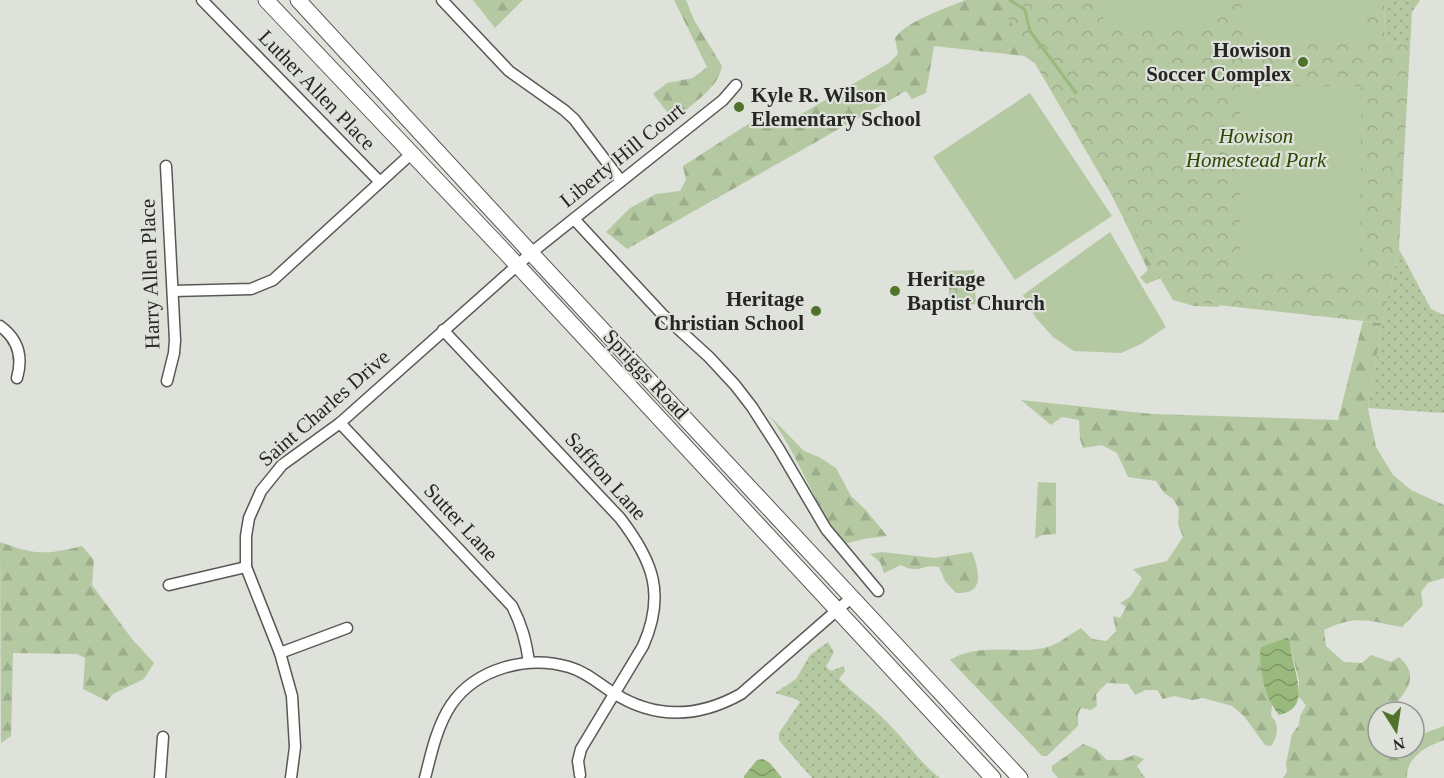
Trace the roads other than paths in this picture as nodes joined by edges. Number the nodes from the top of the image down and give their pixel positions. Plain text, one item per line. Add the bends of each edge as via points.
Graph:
1 (202, 0) edge
2 (266, 0) edge
3 (298, 0) edge
4 (442, 0) edge
5 (736, 85) dead end
6 (412, 153) junction
7 (166, 166) dead end
8 (621, 181) junction
9 (380, 182) junction
10 (574, 219) junction
11 (531, 254) junction
12 (517, 266) junction
13 (173, 291) junction
14 (0, 326) edge
15 (443, 330) junction
16 (17, 378) dead end
17 (167, 381) dead end
18 (340, 423) junction
19 (246, 567) junction
20 (169, 585) dead end
21 (878, 591) dead end
22 (851, 598) junction
23 (837, 611) junction
24 (346, 628) dead end
25 (280, 653) junction
26 (529, 662) junction
27 (614, 693) junction
28 (163, 737) dead end
29 (580, 775) dead end
30 (160, 778) edge
31 (291, 778) edge
32 (425, 778) edge
33 (993, 778) edge
34 (1020, 778) edge

1 - 9 street, Luther Allen Place
2 - 6 main road, Spriggs Road
3 - 11 main road, Spriggs Road
4 - 8 street via 510,71 574,119
5 - 8 street, Liberty Hill Court via 723,100
6 - 9 street
6 - 12 main road, Spriggs Road
7 - 13 street, Harry Allen Place
8 - 10 street, Liberty Hill Court
9 - 13 street via 268,282 251,289
10 - 11 street, Liberty Hill Court
10 - 21 street via 735,385 826,529
11 - 12 street, Saint Charles Drive
11 - 22 main road, Spriggs Road
12 - 15 street, Saint Charles Drive
12 - 23 main road, Spriggs Road
13 - 17 street, Harry Allen Place via 174,353
14 - 16 street via 14,341 21,358
15 - 18 street, Saint Charles Drive
15 - 27 street, Saffron Lane via 620,518 646,557 655,586 654,615 643,646
18 - 19 street, Saint Charles Drive via 282,465 261,491 249,518
18 - 26 street, Sutter Lane via 508,601 521,622
19 - 20 street
19 - 25 street, Saint Charles Drive
22 - 23 street
22 - 34 main road, Spriggs Road
23 - 27 street via 757,682 710,709 665,712 631,703
23 - 33 main road, Spriggs Road
24 - 25 street
25 - 31 street, Saint Charles Drive via 295,719
26 - 27 street via 571,667
26 - 32 street via 502,668 458,697 442,723
27 - 29 street, Saffron Lane via 581,749
28 - 30 street

